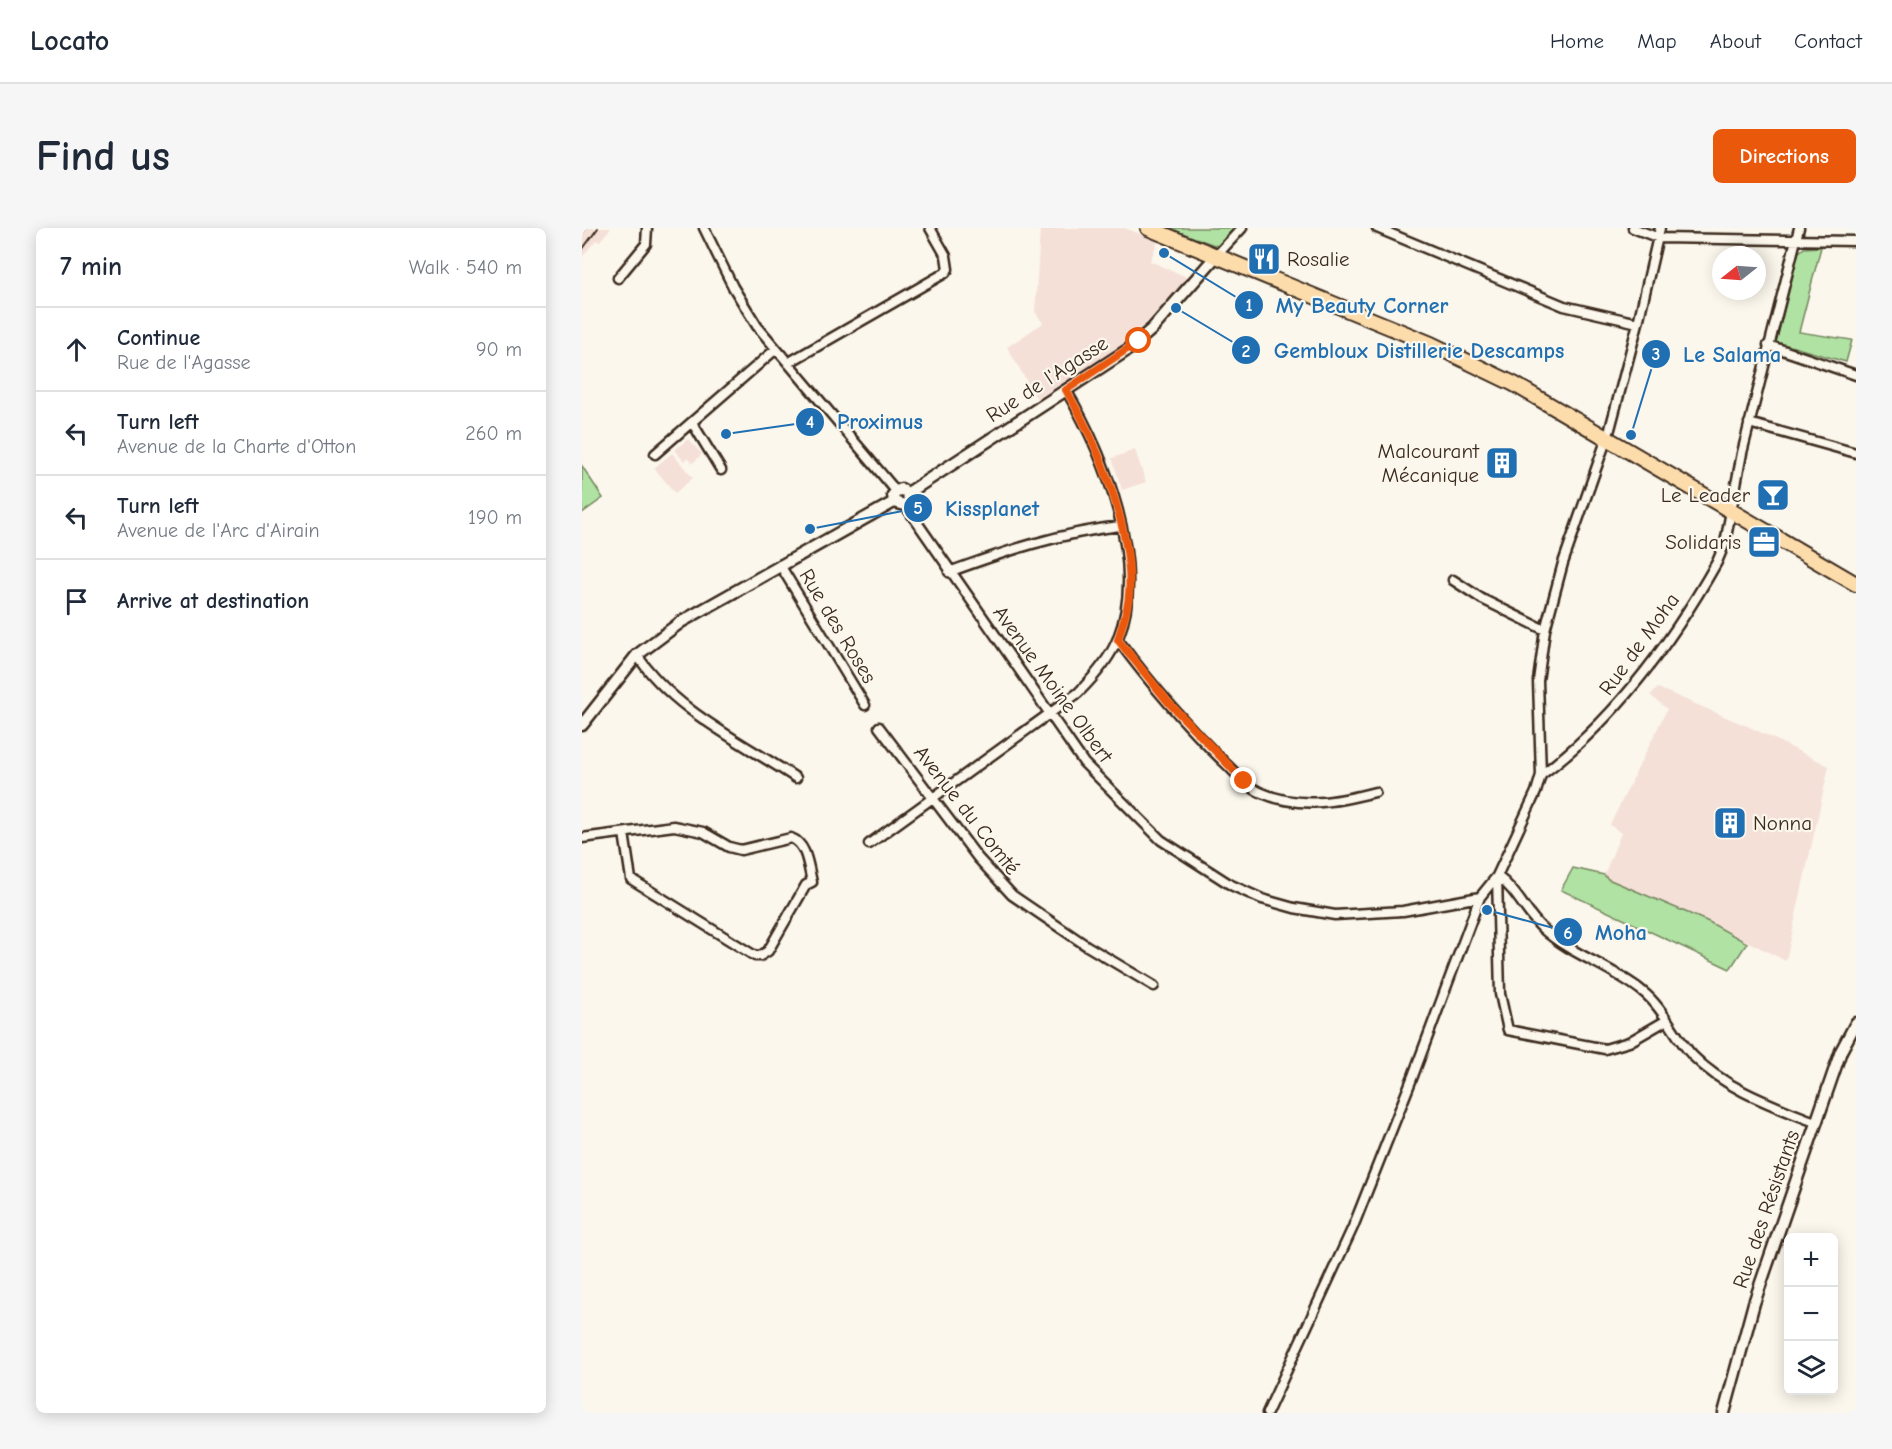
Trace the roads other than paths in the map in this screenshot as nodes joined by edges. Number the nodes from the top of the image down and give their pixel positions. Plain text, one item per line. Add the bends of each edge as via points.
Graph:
1 (647, 228) edge
2 (704, 228) edge
3 (930, 228) edge
4 (1148, 228) edge
5 (1242, 228) edge
6 (1377, 228) edge
7 (1633, 228) edge
8 (1799, 228) edge
9 (1659, 233) edge
10 (1795, 241) junction
11 (1856, 241) edge
12 (1217, 255) junction
13 (618, 278) dead end
14 (1638, 323) junction
15 (1768, 345) junction
16 (776, 349) junction
17 (788, 363) junction
18 (1856, 375) edge
19 (1066, 390) junction
20 (1749, 423) junction
21 (693, 424) junction
22 (1606, 440) junction
23 (1856, 453) edge
24 (655, 454) dead end
25 (721, 470) dead end
26 (898, 499) junction
27 (1730, 511) junction
28 (1120, 525) junction
29 (780, 565) junction
30 (949, 572) junction
31 (1453, 580) dead end
32 (1856, 584) edge
33 (1545, 630) junction
34 (1118, 640) junction
35 (637, 655) junction
36 (865, 705) dead end
37 (1049, 714) junction
38 (582, 725) edge
39 (879, 727) dead end
40 (1541, 775) junction
41 (796, 778) dead end
42 (1375, 792) dead end
43 (933, 797) junction
44 (624, 833) junction
45 (582, 838) edge
46 (869, 844) dead end
47 (1497, 876) junction
48 (1480, 897) junction
49 (1154, 986) dead end
50 (1667, 1020) junction
51 (1856, 1023) edge
52 (1817, 1123) junction
53 (1267, 1413) edge
54 (1724, 1413) edge

1 - 13 street via 646,244
2 - 16 street, Avenue Moine Olbert via 740,300
3 - 17 street via 946,256 945,273
4 - 12 main road
5 - 12 street
6 - 14 street via 1564,306
7 - 9 street
8 - 10 street, Rue de Moha
9 - 10 street
9 - 14 street
10 - 11 street
10 - 15 street, Rue de Moha
12 - 19 street, Rue de l'Agasse via 1139,341
12 - 22 main road via 1431,344 1514,384
14 - 22 street
15 - 18 street
15 - 20 street, Rue de Moha
16 - 17 street, Avenue Moine Olbert
16 - 21 street
17 - 26 street, Avenue Moine Olbert
19 - 26 street, Rue de l'Agasse via 908,493 901,489
19 - 28 street via 1096,448
20 - 23 street
20 - 27 street, Rue de Moha
21 - 24 street
21 - 25 street
22 - 27 main road
22 - 33 street via 1563,562
26 - 29 street
26 - 30 street, Avenue Moine Olbert
27 - 32 main road
27 - 40 street, Rue de Moha via 1725,543 1717,562 1629,693 1585,739
28 - 30 street via 1030,543
28 - 34 street via 1129,566 1129,596
29 - 35 street via 681,622
29 - 36 street, Rue des Roses
30 - 37 street, Avenue Moine Olbert
31 - 33 street
33 - 40 street via 1538,681
34 - 37 street via 1093,678
34 - 42 street via 1206,744 1261,792 1308,804 1332,803
35 - 38 street
35 - 41 street via 648,671 691,709
37 - 43 street
37 - 48 street, Avenue Moine Olbert via 1084,763 1161,840 1231,885 1262,899 1335,915 1403,911
39 - 43 street, Avenue du Comté
40 - 47 street
43 - 46 street
43 - 49 street, Avenue du Comté via 978,858 1012,895
44 - 44 street via 687,827 741,850 791,838 804,849 812,882 806,885 768,951 755,956 631,879
44 - 45 street
47 - 48 street
47 - 50 street via 1510,885 1540,927 1628,980 1647,995
47 - 50 street via 1500,994 1508,1030 1605,1049 1629,1042
48 - 53 street via 1353,1227
50 - 52 street via 1689,1051 1710,1069 1746,1092
51 - 52 street, Rue des Résistants via 1841,1051
52 - 54 street, Rue des Résistants via 1754,1303

